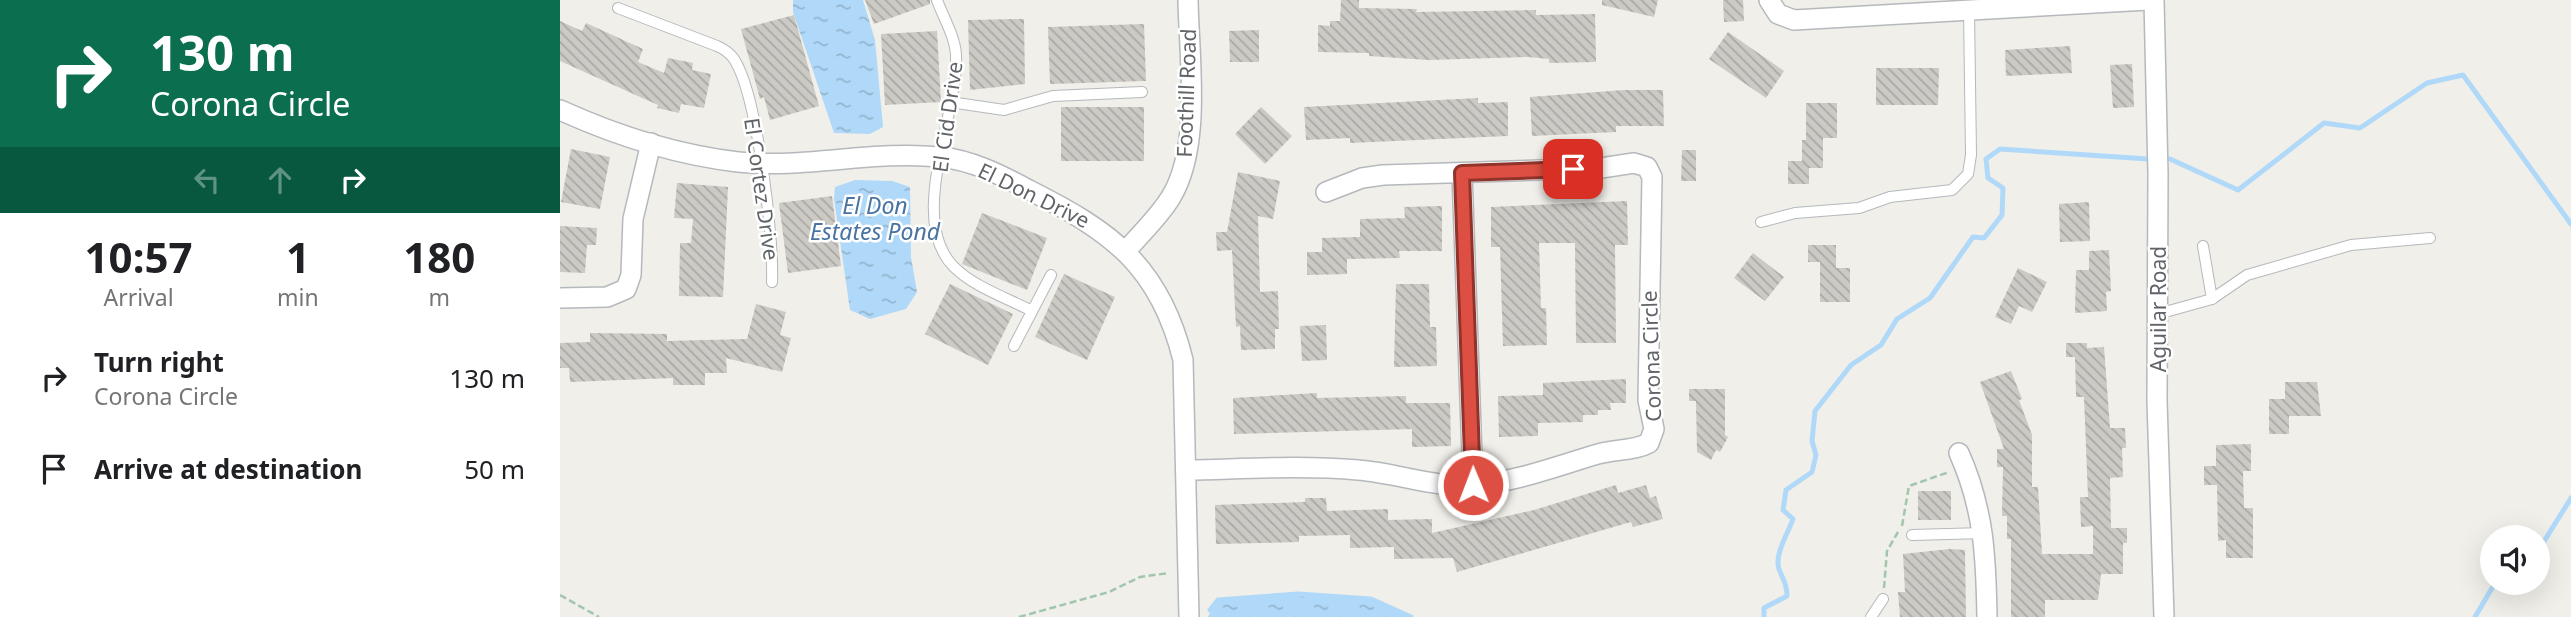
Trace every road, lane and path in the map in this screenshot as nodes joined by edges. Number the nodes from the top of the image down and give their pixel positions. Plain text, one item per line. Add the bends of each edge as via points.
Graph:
1 (937, 0) edge
2 (1188, 0) edge
3 (1769, 0) edge
4 (2148, 0) edge
5 (2154, 0) edge
6 (618, 8) dead end
7 (1969, 10) junction
8 (1142, 92) dead end
9 (950, 102) junction
10 (560, 110) edge
11 (651, 143) junction
12 (942, 157) junction
13 (761, 163) junction
14 (1462, 173) junction
15 (1326, 192) dead end
16 (1760, 222) dead end
17 (2430, 238) dead end
18 (2203, 246) dead end
19 (1126, 251) junction
20 (1051, 275) dead end
21 (772, 282) dead end
22 (560, 298) edge
23 (2212, 299) junction
24 (1032, 312) junction
25 (2158, 314) junction
26 (1014, 346) dead end
27 (1962, 459) joint
28 (1187, 470) junction
29 (1473, 485) junction
30 (1984, 533) junction
31 (1912, 535) dead end
32 (1169, 573) dead end
33 (560, 595) edge
34 (1883, 599) joint
35 (599, 617) edge
36 (1019, 617) edge
37 (1189, 617) edge
38 (1871, 617) edge
39 (1987, 617) edge
40 (2164, 617) edge

1 - 9 lane, El Cid Drive via 956,53
2 - 19 street, Foothill Road via 1186,163 1164,208
3 - 7 street via 1778,14 1794,20
4 - 7 street
5 - 25 street, Aguilar Road
6 - 13 lane, El Cortez Drive via 717,46 733,57 752,111
7 - 16 lane via 1972,155 1968,174 1952,190
8 - 9 lane via 1053,96 1004,110
9 - 12 lane, El Cid Drive
10 - 11 street, El Don Drive
11 - 13 street, El Don Drive via 723,160
11 - 22 street via 633,219 628,284 618,295
12 - 13 street, El Don Drive
12 - 19 street, El Don Drive via 977,166 1079,215
12 - 24 lane, El Cid Drive via 934,216 946,257 972,281
13 - 21 lane, El Cortez Drive
14 - 15 street, Corona Circle via 1362,178
14 - 29 street
14 - 29 street, Corona Circle via 1634,163 1647,167 1652,177 1648,400 1654,429 1649,443
17 - 23 lane via 2351,245 2247,275
18 - 23 lane
19 - 28 street, El Don Drive via 1157,294 1178,343 1185,374
20 - 24 lane
23 - 25 lane
24 - 26 lane
25 - 40 street, Aguilar Road
27 - 30 street
27 - 34 path via 1931,481 1909,486 1905,519 1887,551
28 - 29 street, Corona Circle via 1356,470 1437,486
28 - 37 street, El Don Drive
30 - 31 lane
30 - 39 street
32 - 36 path via 1140,576 1110,592
33 - 35 path
34 - 38 lane

